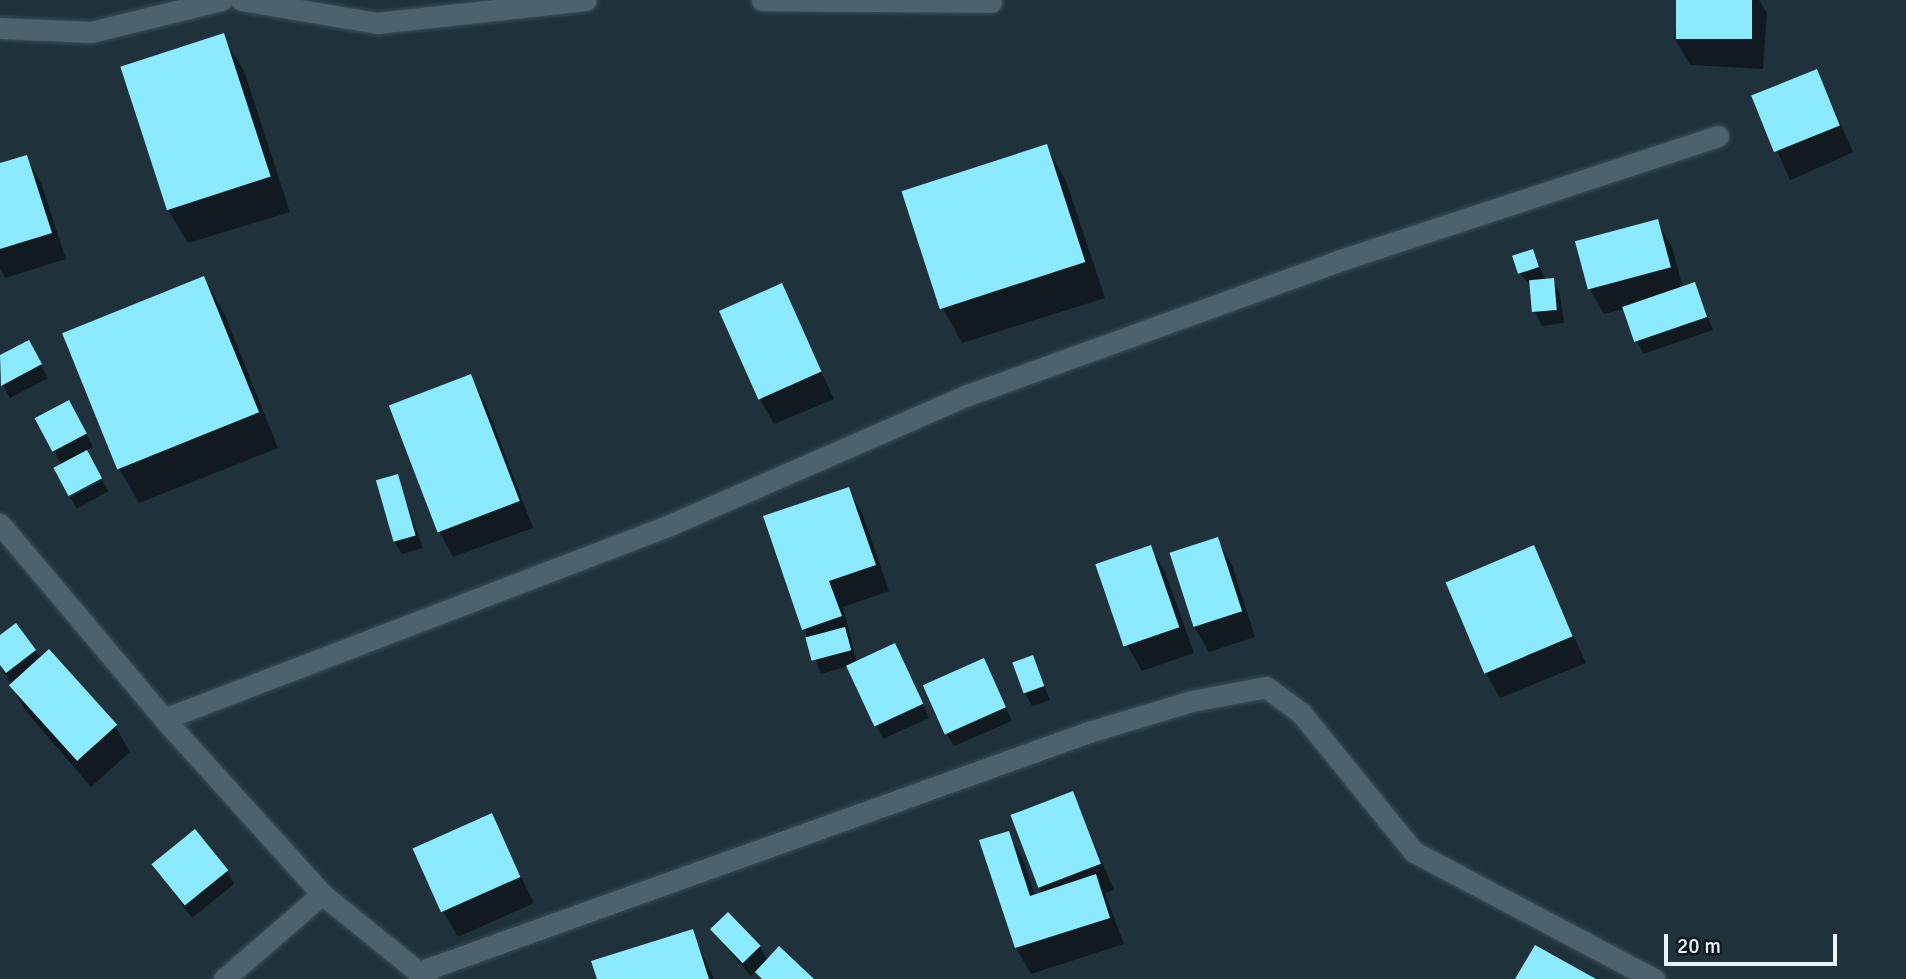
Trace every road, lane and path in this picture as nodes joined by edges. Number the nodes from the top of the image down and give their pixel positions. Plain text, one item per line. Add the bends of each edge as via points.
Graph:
1 (221, 0) edge
2 (241, 0) edge
3 (586, 0) edge
4 (762, 0) edge
5 (991, 2) dead end
6 (0, 28) edge
7 (1718, 136) dead end
8 (0, 524) edge
9 (164, 719) junction
10 (322, 894) junction
11 (423, 976) edge
12 (224, 979) edge
13 (1654, 979) edge

1 - 6 street via 91,32
2 - 3 street via 377,23
4 - 5 street
7 - 9 street via 1338,261 968,395 670,525
8 - 9 street
9 - 10 street
10 - 11 street
10 - 12 street
11 - 13 street via 1089,732 1192,701 1266,687 1301,713 1414,852

